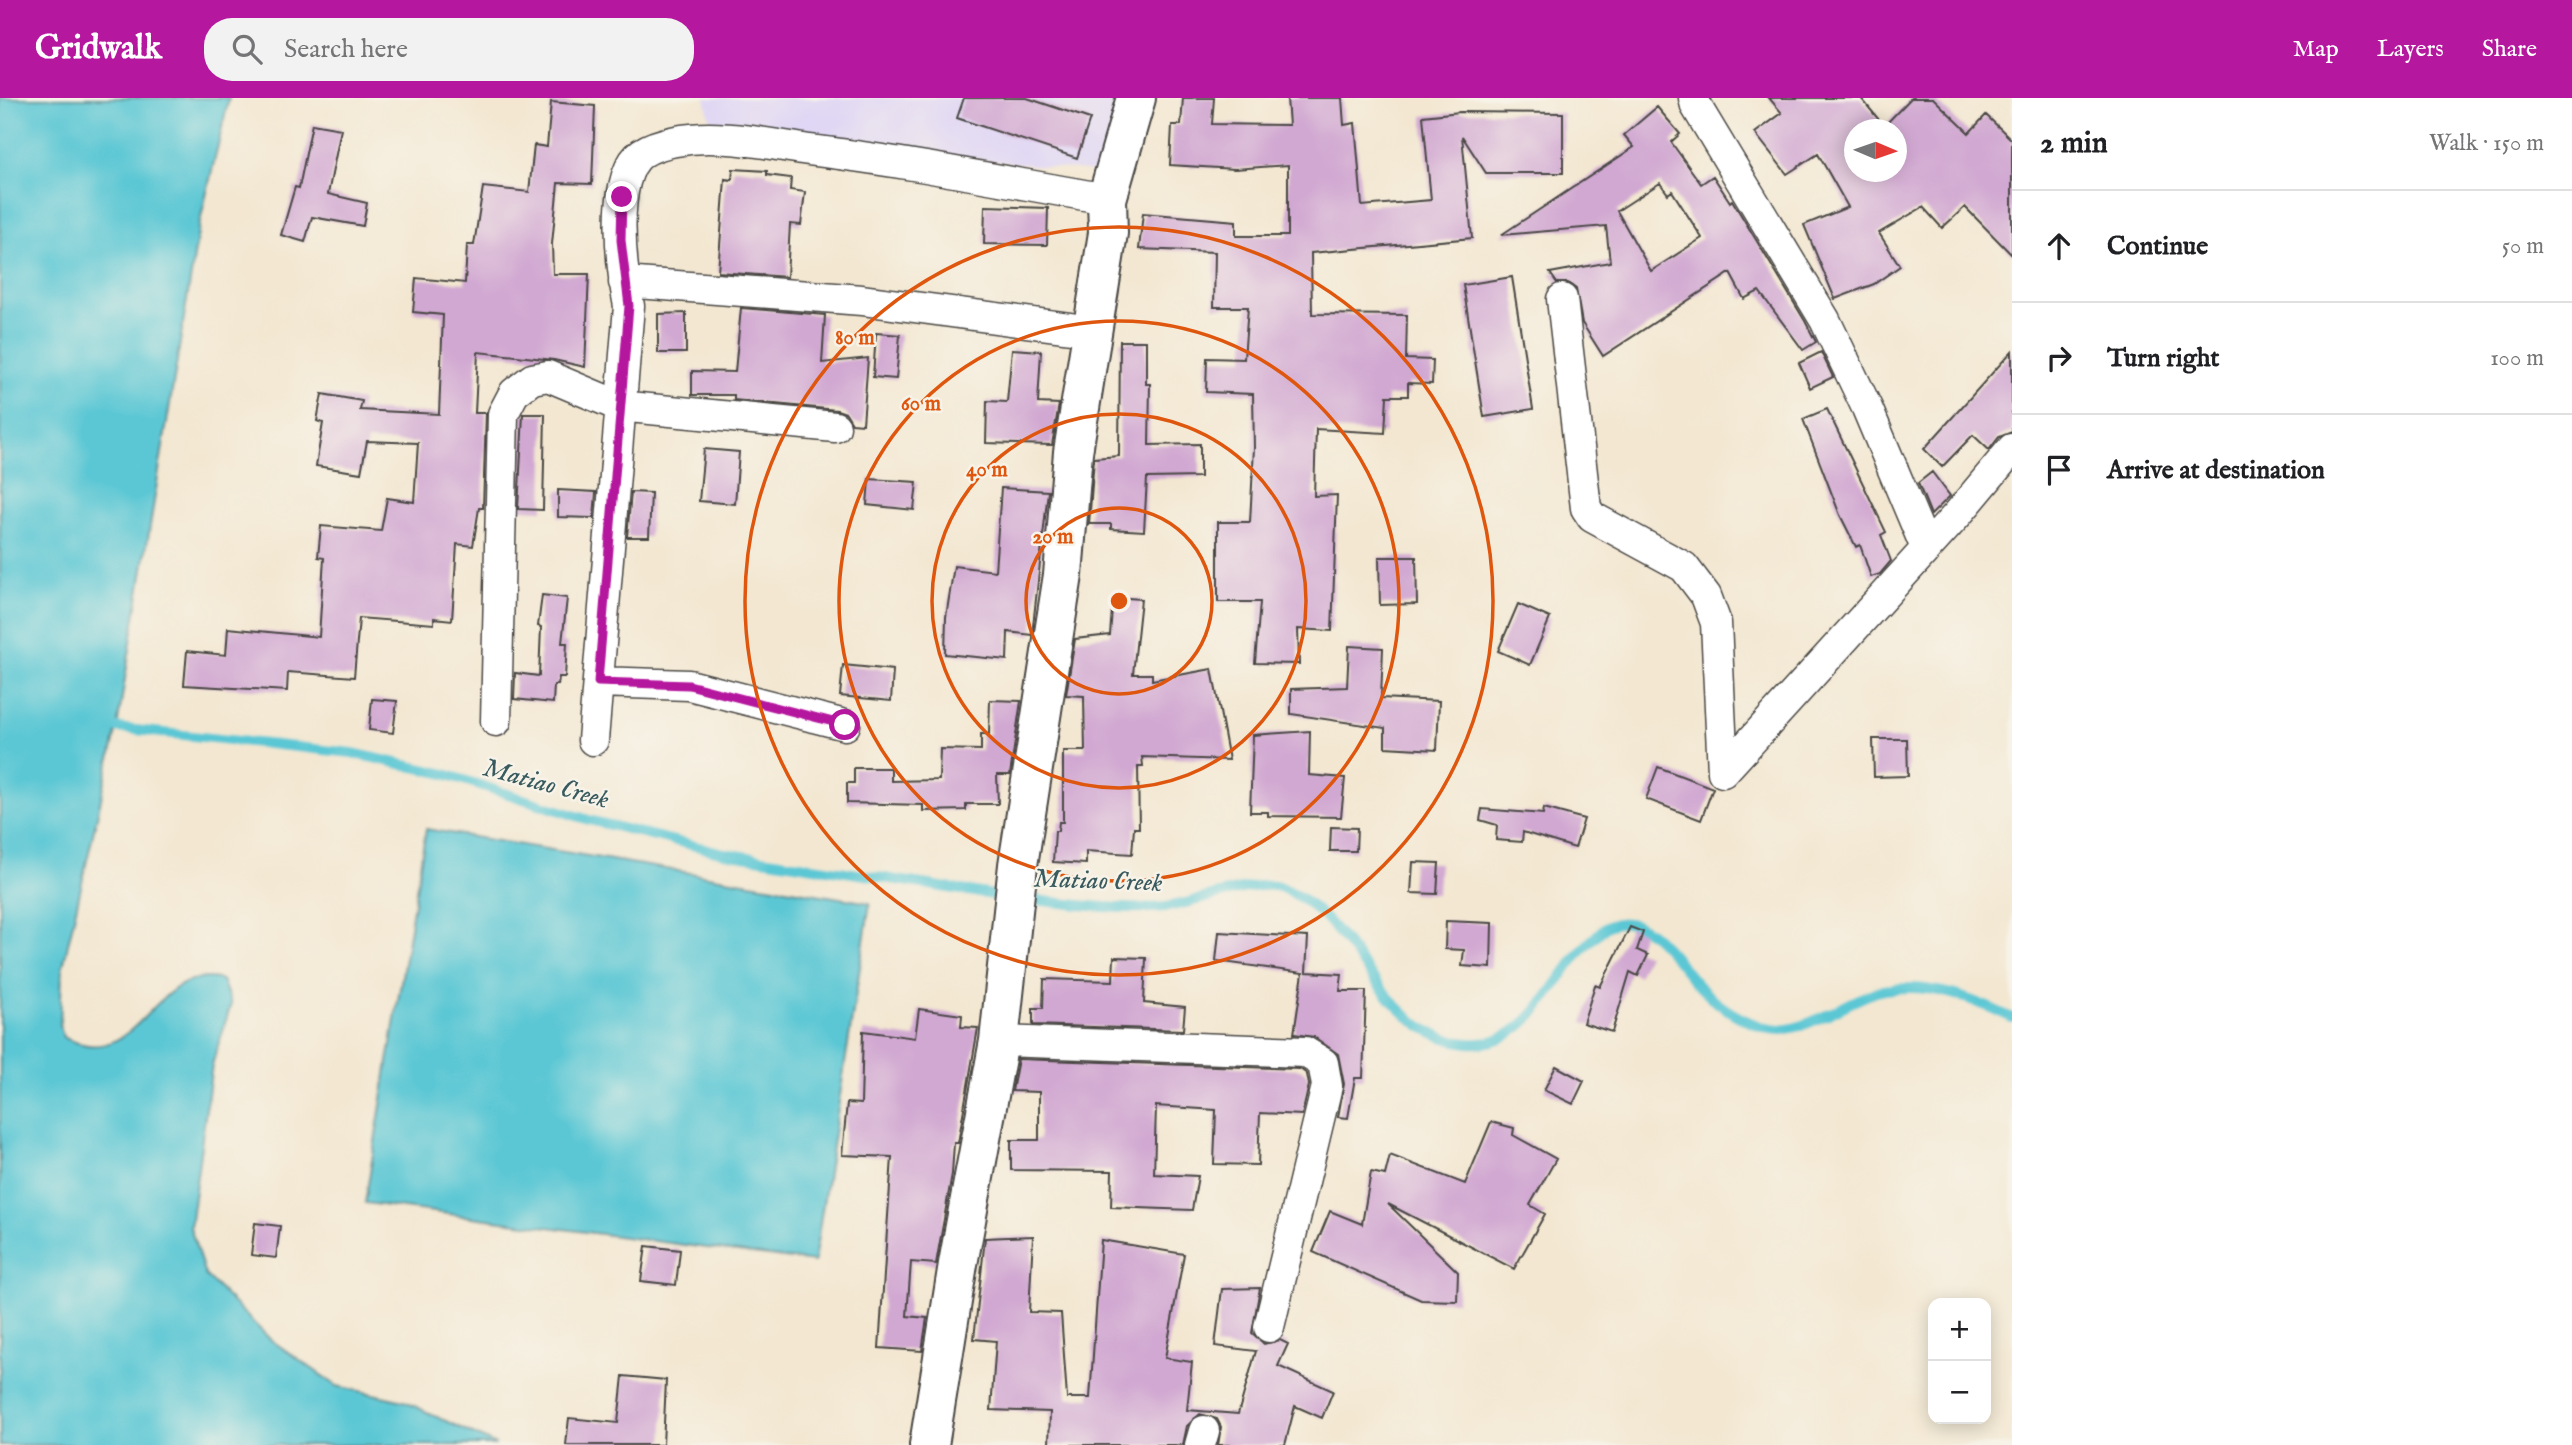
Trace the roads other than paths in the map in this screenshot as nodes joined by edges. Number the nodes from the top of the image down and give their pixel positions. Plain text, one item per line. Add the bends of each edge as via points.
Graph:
1 (1136, 98) edge
2 (1694, 98) edge
3 (1107, 199) junction
4 (624, 282) junction
5 (1562, 299) dead end
6 (1093, 331) junction
7 (619, 406) junction
8 (835, 426) dead end
9 (2012, 449) edge
10 (1926, 548) junction
11 (598, 682) junction
12 (496, 722) dead end
13 (845, 725) dead end
14 (593, 740) dead end
15 (999, 1041) junction
16 (1269, 1327) dead end
17 (929, 1445) edge

1 - 3 street
2 - 10 street via 1825,320
3 - 4 street via 857,156 708,138 670,143 642,153 628,171 621,218
3 - 6 street via 1108,233
4 - 6 street via 862,300
4 - 7 street via 629,306
5 - 10 street via 1586,508 1592,517 1684,567 1706,596 1716,623 1723,772
6 - 15 street via 1073,452 1063,575 1018,865
7 - 8 street
7 - 11 street
7 - 12 street via 548,376 532,379 514,393 503,414
9 - 10 street
11 - 13 street via 689,685
11 - 14 street
15 - 16 street via 1305,1052 1323,1063 1327,1086
15 - 17 street

